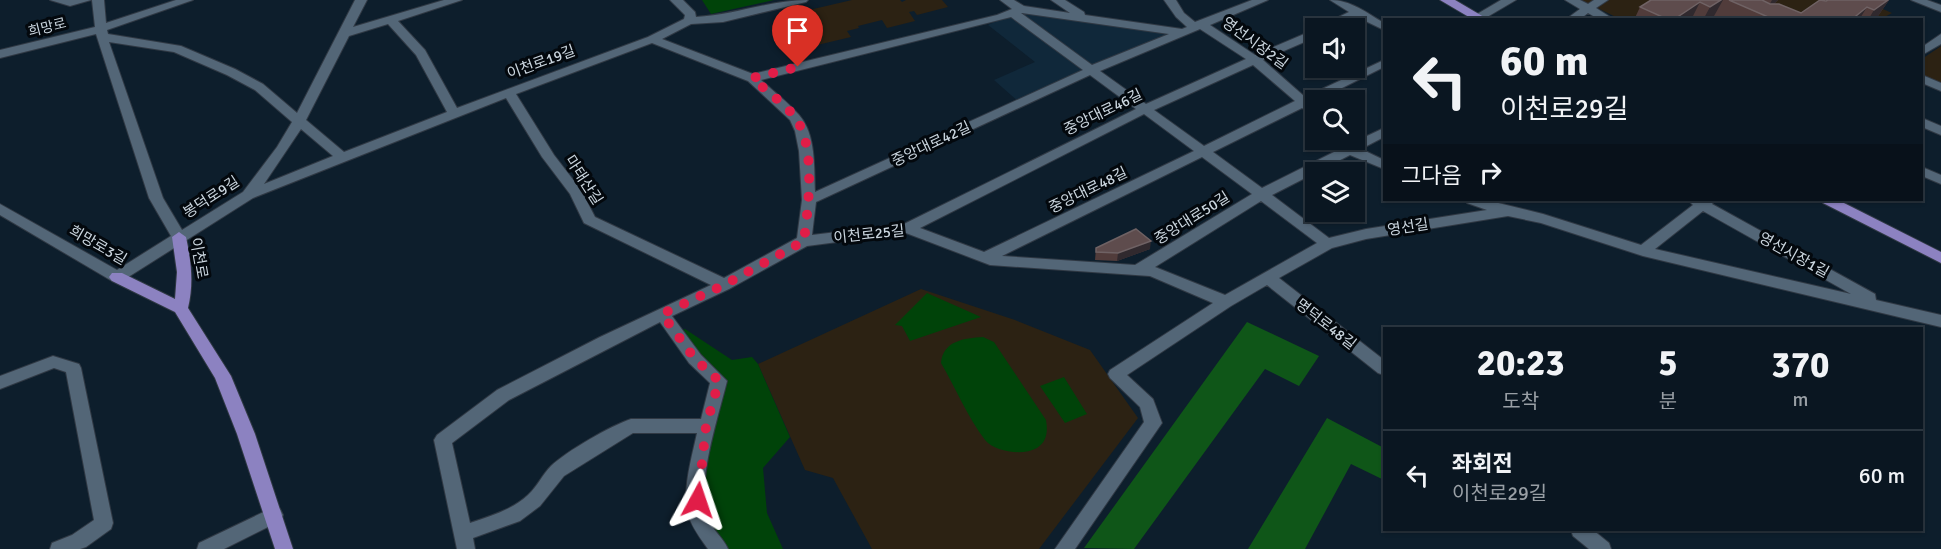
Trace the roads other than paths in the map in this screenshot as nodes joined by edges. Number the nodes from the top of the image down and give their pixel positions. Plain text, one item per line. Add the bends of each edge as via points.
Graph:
1 (56, 0) edge
2 (85, 0) edge
3 (98, 0) edge
4 (187, 0) edge
5 (361, 0) edge
6 (456, 0) edge
7 (676, 0) edge
8 (802, 0) edge
9 (1006, 0) edge
10 (1057, 0) edge
11 (1170, 0) edge
12 (1336, 0) edge
13 (1446, 0) edge
14 (1510, 0) edge
15 (1571, 0) edge
16 (1602, 0) edge
17 (1917, 0) edge
18 (1251, 2) edge
19 (1589, 9) junction
20 (1941, 9) edge
21 (1017, 11) junction
22 (1358, 12) junction
23 (1345, 18) edge
24 (1478, 18) edge
25 (1573, 18) edge
26 (1606, 18) edge
27 (1088, 19) junction
28 (390, 20) junction
29 (689, 21) junction
30 (1383, 26) edge
31 (1192, 28) junction
32 (101, 33) junction
33 (343, 33) junction
34 (1305, 37) edge
35 (1941, 38) edge
36 (652, 39) junction
37 (1923, 51) edge
38 (0, 54) edge
39 (1255, 60) junction
40 (1383, 63) edge
41 (1090, 70) junction
42 (752, 78) junction
43 (1923, 79) edge
44 (1941, 87) edge
45 (509, 92) junction
46 (1304, 101) junction
47 (1145, 109) junction
48 (454, 113) junction
49 (300, 120) junction
50 (1923, 122) edge
51 (1941, 131) edge
52 (1383, 132) edge
53 (1365, 138) edge
54 (1337, 150) edge
55 (1356, 150) edge
56 (1206, 151) junction
57 (342, 157) junction
58 (1383, 164) edge
59 (271, 165) junction
60 (1923, 171) edge
61 (288, 179) junction
62 (1941, 180) edge
63 (1262, 194) junction
64 (248, 195) junction
65 (809, 200) junction
66 (1475, 201) edge
67 (1702, 201) edge
68 (1830, 201) edge
69 (0, 209) edge
70 (1508, 211) junction
71 (907, 228) junction
72 (178, 237) junction
73 (804, 241) junction
74 (1327, 244) junction
75 (1643, 251) junction
76 (985, 258) junction
77 (1941, 258) edge
78 (1138, 270) junction
79 (117, 277) junction
80 (1268, 278) junction
81 (724, 285) junction
82 (1226, 302) junction
83 (1885, 307) junction
84 (180, 308) junction
85 (662, 314) junction
86 (1941, 321) edge
87 (1383, 368) edge
88 (0, 383) edge
89 (706, 426) junction
90 (274, 515) junction
91 (1581, 531) edge
92 (465, 541) edge
93 (59, 549) edge
94 (206, 549) edge
95 (284, 549) edge
96 (719, 549) edge
97 (1064, 549) edge
98 (1602, 549) edge

1 - 2 street
3 - 32 street, 이천로
4 - 32 street, 희망로
5 - 33 street, 봉덕로9길
6 - 28 street
7 - 29 street via 691,15
8 - 29 street via 723,19
9 - 21 street
10 - 27 street
11 - 31 street, 영선시장2길
12 - 22 street
13 - 24 main road
14 - 24 street
15 - 19 street
16 - 19 street
17 - 20 street
18 - 31 street, 중앙대로42길
19 - 25 street
19 - 26 street
21 - 27 street
21 - 41 street
21 - 42 street
22 - 23 street
22 - 30 street
27 - 31 street
28 - 33 street
28 - 48 street via 421,53
29 - 36 street, 이천로19길
31 - 39 street, 영선시장2길
31 - 41 street, 중앙대로42길
32 - 38 street, 희망로
32 - 49 street via 177,49 199,58 260,87
32 - 72 street, 이천로 via 156,198
33 - 49 street, 봉덕로9길
34 - 39 street, 중앙대로46길
35 - 37 street
36 - 42 street
36 - 45 street, 이천로19길
39 - 46 street, 영선시장2길
39 - 47 street, 중앙대로46길
40 - 46 street, 중앙대로48길
41 - 47 street
41 - 65 street, 중앙대로42길
42 - 65 street via 795,118 802,131
43 - 44 street
45 - 48 street, 이천로19길
45 - 81 street, 마태산길 via 590,220
46 - 56 street, 중앙대로48길
47 - 56 street
47 - 71 street, 중앙대로46길
48 - 57 street, 이천로19길
49 - 57 street
49 - 59 street, 봉덕로9길
50 - 51 street
52 - 53 street, 중앙대로50길
54 - 63 street, 중앙대로50길
55 - 58 street
56 - 63 street, 중앙대로50길
56 - 76 street, 중앙대로48길
57 - 61 street, 이천로19길
59 - 61 street
59 - 64 street, 봉덕로9길
60 - 62 street
61 - 64 street, 이천로19길
63 - 74 street, 중앙대로50길
63 - 78 street, 중앙대로50길
64 - 72 street, 봉덕로9길
65 - 73 street
66 - 70 street
67 - 75 street, 영선시장1길
67 - 83 street, 영선시장1길
68 - 77 main road
69 - 79 street, 희망로3길
70 - 74 street, 영선길
70 - 75 street, 영선길
71 - 73 street, 이천로25길
71 - 76 street, 이천로25길
72 - 79 street, 봉덕로9길
72 - 84 main road, 이천로 via 186,279
73 - 81 street, 이천로25길
74 - 80 street, 영선길
75 - 83 street, 영선길
76 - 78 street, 이천로25길
78 - 82 street, 이천로25길 via 1152,271
79 - 84 main road, 희망로3길
80 - 82 street, 영선길
80 - 87 street, 명덕로48길
81 - 85 street, 이천로25길
82 - 97 street, 영선길 via 1116,374 1147,404 1153,423
83 - 86 street, 영선길
84 - 90 main road via 223,376
85 - 89 street via 695,359 719,381
85 - 92 street, 이천로25길 via 503,395 443,440
88 - 93 street via 53,362 73,368 104,523 79,541
89 - 92 street via 631,426 558,471 534,501 514,515
89 - 96 street via 697,515
90 - 94 street
90 - 95 main road
91 - 98 street

